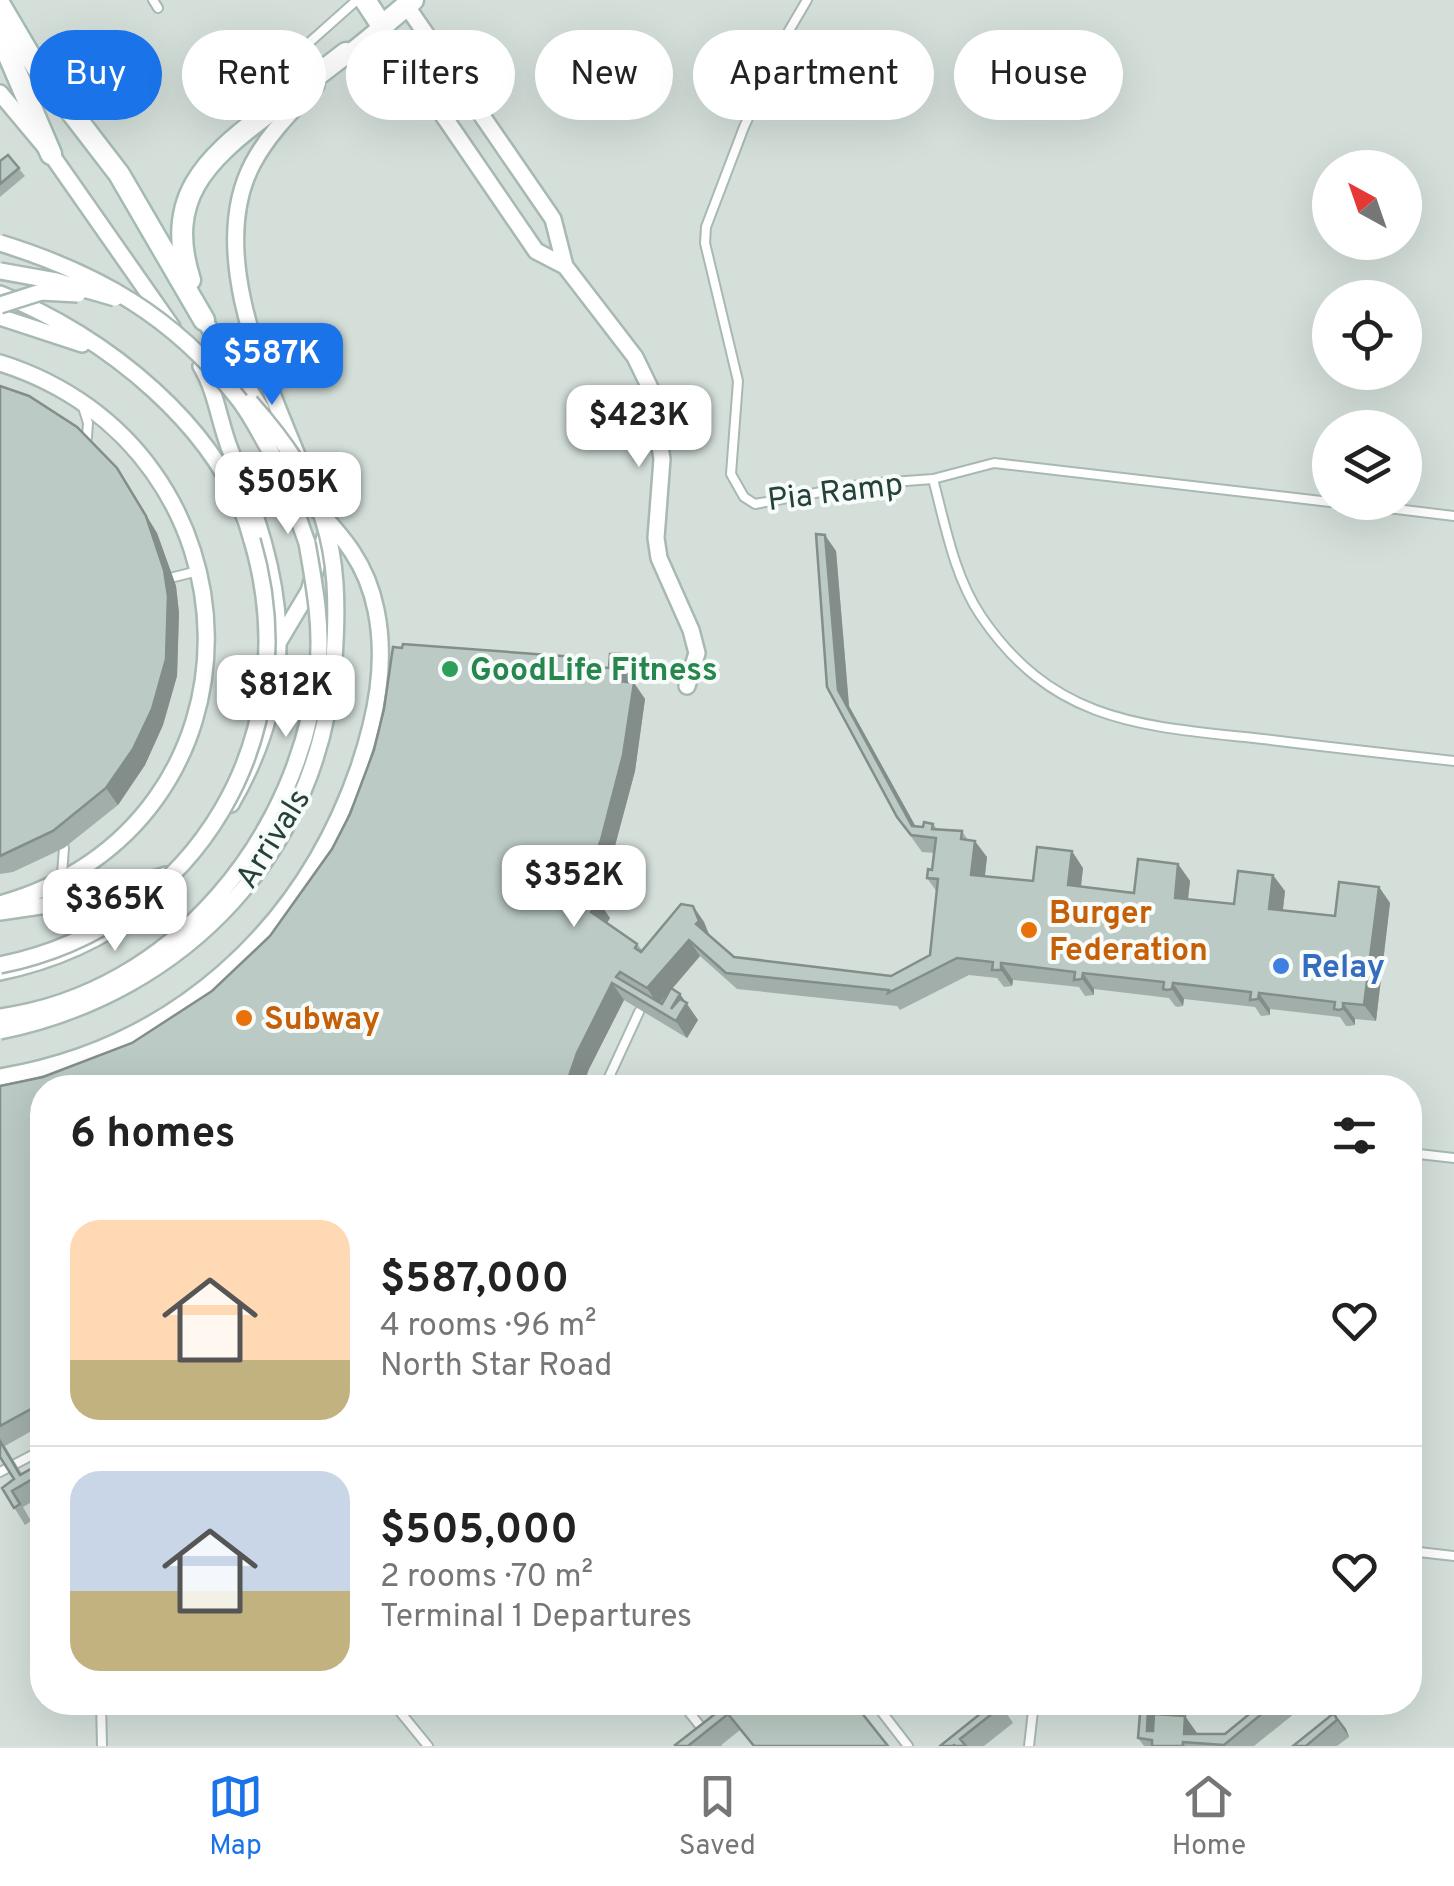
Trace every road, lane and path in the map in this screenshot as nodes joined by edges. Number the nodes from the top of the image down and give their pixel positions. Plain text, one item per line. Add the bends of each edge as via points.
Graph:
1 (357, 0) edge
2 (365, 0) edge
3 (807, 0) edge
4 (408, 2) edge
5 (0, 5) edge
6 (382, 26) junction
7 (324, 30) edge
8 (377, 30) edge
9 (0, 35) edge
10 (346, 53) joint
11 (0, 92) edge
12 (51, 154) junction
13 (0, 243) edge
14 (565, 266) junction
15 (0, 272) edge
16 (0, 294) edge
17 (0, 304) edge
18 (0, 317) edge
19 (204, 320) junction
20 (178, 336) junction
21 (0, 363) edge
22 (201, 366) junction
23 (137, 377) junction
24 (82, 403) junction
25 (278, 432) junction
26 (87, 436) edge
27 (279, 465) junction
28 (933, 479) junction
29 (309, 482) junction
30 (1312, 500) edge
31 (1422, 512) edge
32 (1454, 516) edge
33 (325, 536) junction
34 (199, 571) junction
35 (174, 576) dead end
36 (278, 643) junction
37 (687, 686) dead end
38 (1454, 761) edge
39 (64, 848) dead end
40 (190, 862) junction
41 (62, 879) junction
42 (0, 904) edge
43 (0, 912) edge
44 (0, 969) edge
45 (639, 1012) edge
46 (0, 1017) edge
47 (0, 1029) edge
48 (610, 1075) edge
49 (0, 1077) edge
50 (1422, 1154) edge
51 (1454, 1158) edge
52 (30, 1456) edge
53 (0, 1472) edge
54 (1422, 1552) edge
55 (1454, 1556) edge
56 (101, 1715) edge
57 (403, 1715) edge
58 (691, 1715) edge
59 (884, 1715) edge
60 (1033, 1715) edge
61 (700, 1726) junction
62 (688, 1736) edge
63 (102, 1746) edge
64 (428, 1746) edge
65 (716, 1746) edge
66 (908, 1746) edge
67 (1029, 1746) edge

1 - 7 lane
2 - 6 street
3 - 28 lane, Pia Ramp via 744,127 706,227 738,380 732,474 754,504
4 - 6 street
4 - 14 street via 553,219
5 - 19 street via 36,66 120,174
6 - 8 street
6 - 14 street via 536,251
9 - 12 street
10 - 19 street via 201,171 182,229
10 - 29 street via 266,142 235,212 242,294
11 - 12 street
12 - 22 street
13 - 20 street, bridge via 101,281
14 - 37 street via 651,390 662,459 659,558 696,653
15 - 25 street, Arrivals, bridge via 98,291 160,317
16 - 23 street via 75,330
17 - 20 street, bridge via 41,292 80,294
18 - 23 street via 70,338
19 - 25 street, bridge
20 - 27 street, bridge via 238,398
21 - 24 street
22 - 29 street
22 - 36 street via 266,546
23 - 44 street, Arrivals, bridge via 204,446 249,527 266,608 267,652 253,747 219,816 155,892 88,937
24 - 26 lane
24 - 34 street via 157,478
25 - 47 street, Arrivals, bridge via 313,487 333,549 330,707 300,800 248,882 188,946 88,1006
27 - 46 street, bridge via 307,543 318,662 303,746 271,822 211,904 163,947 79,994
27 - 49 street, bridge via 348,543 376,611 380,664 371,731 338,819 282,912 206,988 112,1045
28 - 30 lane, Pia Ramp via 994,463
28 - 38 lane via 956,562 980,614 1017,661 1086,707 1139,725
29 - 33 street
31 - 32 lane
33 - 36 street via 308,591
33 - 47 street via 333,602 326,709 308,772 276,840 225,905 154,966 92,1001
34 - 35 lane
34 - 41 street via 206,668 180,758 121,837
36 - 40 street via 277,686 265,734 223,818
39 - 41 lane
40 - 43 street via 132,889
40 - 44 street via 105,934 52,958
41 - 42 street
45 - 48 lane
50 - 51 lane
52 - 53 lane
54 - 55 lane
56 - 63 lane
57 - 64 lane
58 - 61 lane
59 - 66 lane
60 - 67 lane
61 - 62 lane
61 - 65 lane

